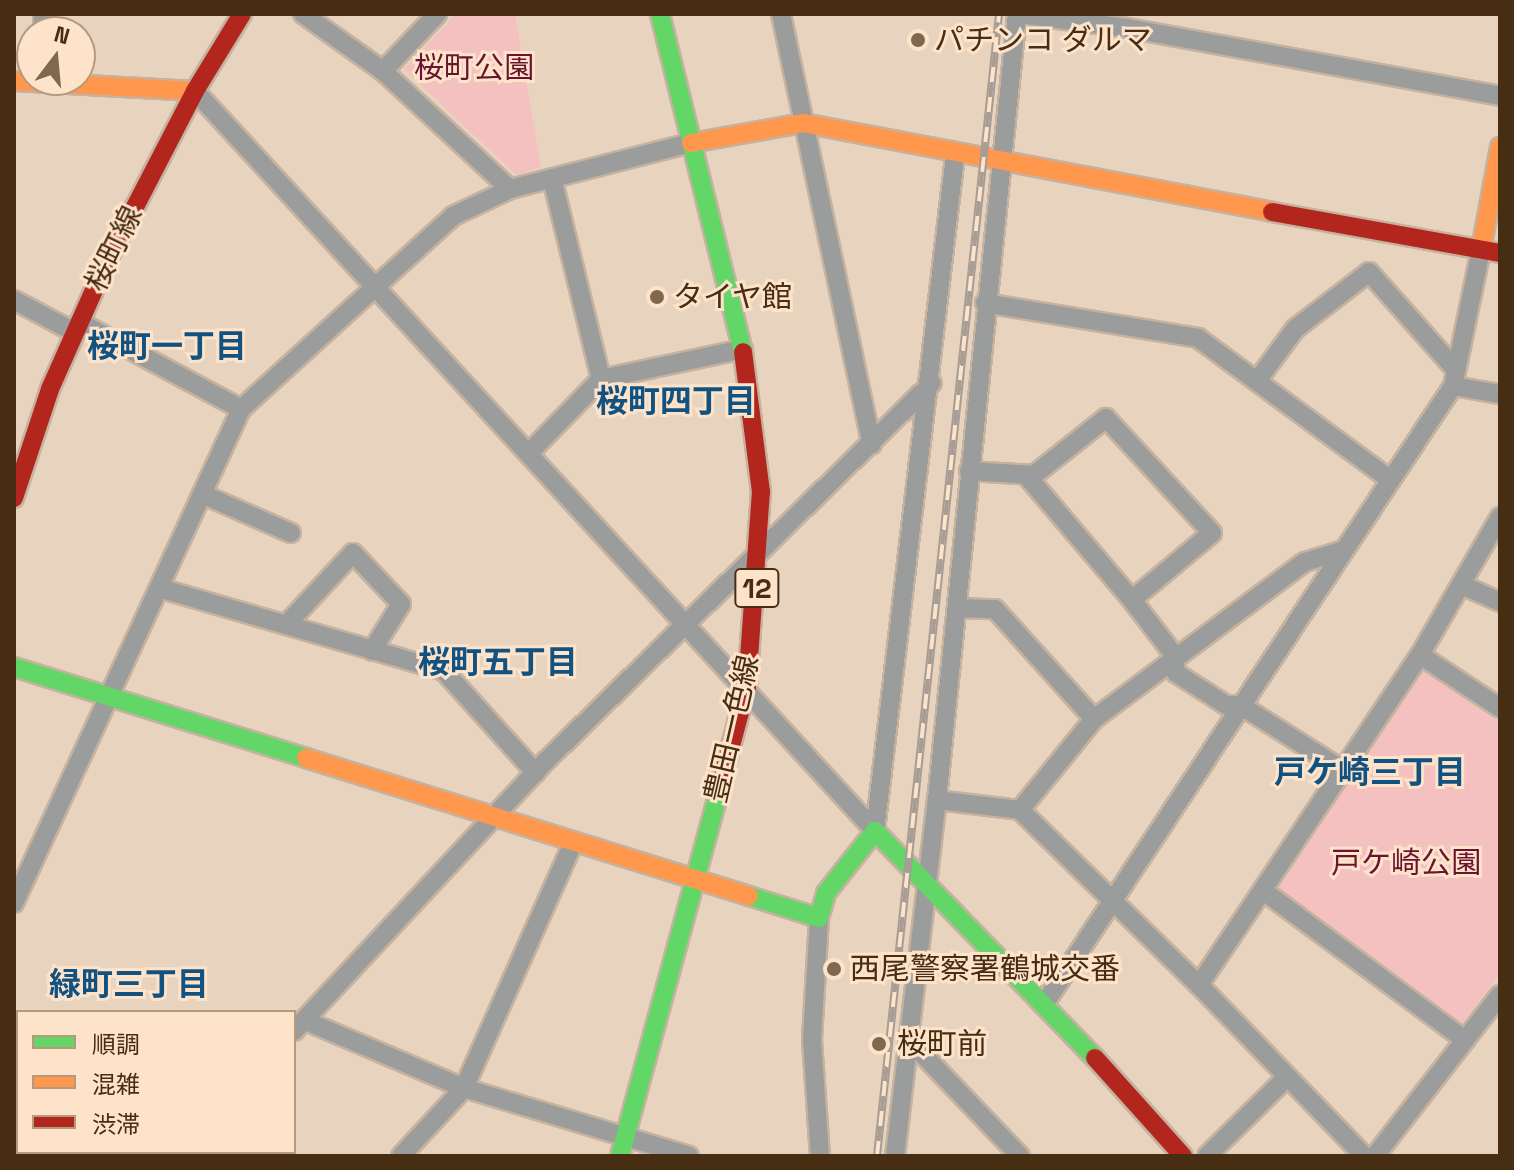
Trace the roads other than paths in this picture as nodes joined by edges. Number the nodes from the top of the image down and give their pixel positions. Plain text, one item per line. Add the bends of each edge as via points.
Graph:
1 (242, 14) edge
2 (303, 14) edge
3 (437, 14) edge
4 (660, 14) edge
5 (781, 14) edge
6 (1017, 14) edge
7 (1128, 21) edge
8 (383, 71) junction
9 (96, 85) edge
10 (195, 91) junction
11 (1500, 96) edge
12 (803, 123) junction
13 (691, 143) junction
14 (1500, 147) edge
15 (955, 156) junction
16 (1000, 163) junction
17 (552, 178) junction
18 (510, 189) junction
19 (1491, 252) edge
20 (377, 288) junction
21 (14, 300) edge
22 (985, 303) junction
23 (77, 327) junction
24 (743, 349) junction
25 (1454, 378) junction
26 (601, 379) junction
27 (1257, 381) junction
28 (932, 383) junction
29 (1500, 394) edge
30 (241, 409) junction
31 (872, 444) junction
32 (530, 452) junction
33 (969, 471) junction
34 (1026, 475) junction
35 (1388, 478) junction
36 (202, 494) junction
37 (14, 498) edge
38 (1499, 523) edge
39 (291, 533) dead end
40 (759, 548) junction
41 (1340, 551) junction
42 (1462, 585) junction
43 (159, 588) junction
44 (1132, 600) junction
45 (1500, 602) edge
46 (957, 608) junction
47 (688, 622) junction
48 (286, 625) junction
49 (372, 651) junction
50 (1174, 655) junction
51 (1420, 655) junction
52 (14, 667) edge
53 (747, 686) junction
54 (109, 696) junction
55 (1240, 705) junction
56 (1500, 708) edge
57 (1094, 719) junction
58 (1343, 770) junction
59 (536, 773) junction
60 (937, 800) junction
61 (1020, 810) junction
62 (494, 819) junction
63 (875, 831) junction
64 (572, 845) junction
65 (696, 879) junction
66 (927, 884) junction
67 (1265, 892) junction
68 (1112, 897) junction
69 (14, 903) edge
70 (819, 918) junction
71 (1199, 985) junction
72 (1500, 995) edge
73 (1045, 1003) junction
74 (300, 1026) edge
75 (909, 1040) junction
76 (1465, 1040) junction
77 (1285, 1079) junction
78 (464, 1088) junction
79 (622, 1147) edge
80 (401, 1156) edge
81 (689, 1156) edge
82 (820, 1156) edge
83 (895, 1156) edge
84 (1020, 1156) edge
85 (1183, 1156) edge
86 (1207, 1156) edge
87 (1364, 1156) edge
88 (1375, 1156) edge

1 - 10 street, 桜町線
2 - 8 street
3 - 8 street
4 - 13 street, 豊田一色線 / 12
5 - 12 street
6 - 7 street
6 - 16 street
7 - 11 street
8 - 18 street
9 - 10 street
10 - 20 street
10 - 23 street, 桜町線
12 - 13 street
12 - 15 street
12 - 31 street
13 - 17 street
13 - 24 street, 豊田一色線 / 12
14 - 19 street
15 - 16 street
15 - 28 street
16 - 19 street
16 - 22 street
17 - 18 street
17 - 26 street
18 - 20 street via 453,216
19 - 25 street
20 - 30 street
20 - 32 street
21 - 23 street
22 - 27 street via 1198,338
22 - 33 street
23 - 30 street
23 - 37 street, 桜町線
24 - 26 street
24 - 40 street, 豊田一色線 / 12 via 761,492
25 - 27 street via 1369,272 1295,329
25 - 29 street
25 - 35 street
26 - 32 street
27 - 35 street
28 - 31 street
28 - 63 street
30 - 36 street
31 - 40 street
32 - 47 street
33 - 34 street
33 - 46 street
34 - 44 street
34 - 44 street via 1034,475 1106,418 1212,533
35 - 41 street
36 - 39 street
36 - 43 street
38 - 42 street
40 - 47 street
40 - 53 street, 豊田一色線 / 12
41 - 50 street via 1305,562
41 - 55 street
42 - 45 street
42 - 51 street
43 - 48 street
43 - 54 street
44 - 50 street
46 - 57 street via 995,609
46 - 60 street
47 - 53 street
47 - 59 street
48 - 49 street
48 - 49 street via 353,553 401,604
49 - 59 street via 444,671
50 - 55 street via 1176,673 1226,705
50 - 57 street
51 - 56 street
51 - 58 street
52 - 54 street
53 - 63 street
53 - 65 street, 豊田一色線 / 12
54 - 62 street
54 - 69 street
55 - 58 street
55 - 68 street
57 - 61 street
58 - 67 street
59 - 62 street
60 - 61 street
60 - 66 street
61 - 68 street
62 - 64 street
62 - 74 street
63 - 66 street
63 - 70 street via 826,893
64 - 65 street
64 - 78 street
65 - 70 street
65 - 79 street, 豊田一色線 / 12
66 - 73 street
66 - 75 street
67 - 71 street
67 - 76 street
68 - 71 street
68 - 73 street
70 - 82 street via 812,1040
71 - 77 street
72 - 76 street
73 - 85 street
74 - 78 street
75 - 83 street
75 - 84 street
76 - 88 street
77 - 86 street
77 - 87 street
78 - 79 street
78 - 80 street
79 - 81 street

